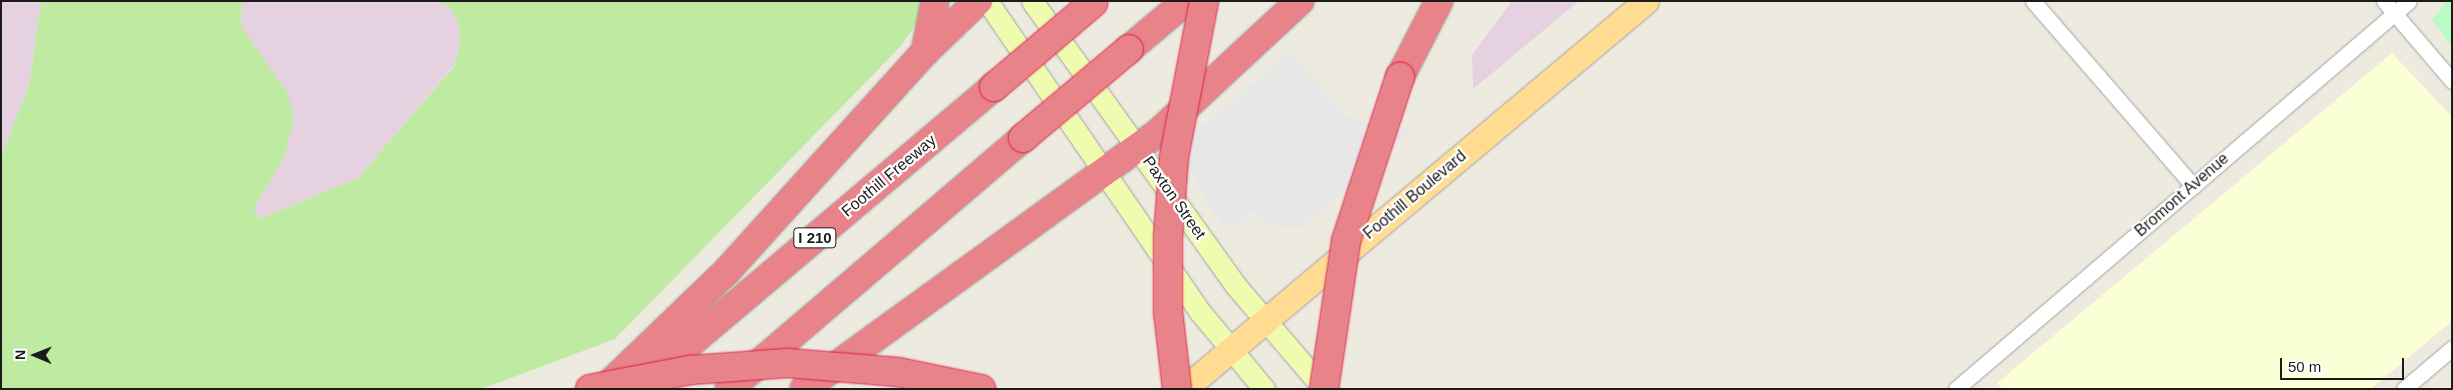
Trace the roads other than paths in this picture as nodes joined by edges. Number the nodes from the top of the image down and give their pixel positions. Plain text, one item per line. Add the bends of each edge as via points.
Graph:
1 (935, 1) edge
2 (978, 1) edge
3 (987, 1) edge
4 (1032, 1) edge
5 (1186, 1) edge
6 (1204, 1) edge
7 (1300, 1) edge
8 (1439, 1) edge
9 (1646, 1) edge
10 (2033, 1) edge
11 (2384, 1) edge
12 (2409, 1) edge
13 (1094, 2) edge
14 (2394, 13) junction
15 (925, 52) junction
16 (2452, 81) edge
17 (1138, 148) junction
18 (1103, 174) junction
19 (2193, 186) junction
20 (1265, 320) junction
21 (2452, 348) edge
22 (1231, 349) junction
23 (590, 389) edge
24 (604, 389) edge
25 (636, 389) edge
26 (729, 389) edge
27 (804, 389) edge
28 (981, 389) edge
29 (1177, 389) edge
30 (1184, 389) edge
31 (1264, 389) edge
32 (1324, 389) edge
33 (1956, 389) edge
34 (2404, 389) edge

1 - 15 highway
2 - 15 highway
3 - 18 street
4 - 17 street, Paxton Street
5 - 26 highway, bridge
6 - 29 highway, bridge via 1174,157 1168,237 1168,311
7 - 17 highway
8 - 32 highway, bridge via 1400,77 1346,240
9 - 20 main road, Foothill Boulevard
10 - 19 street
11 - 14 street
12 - 14 street, Bromont Avenue
13 - 25 highway, Foothill Freeway / I 210, bridge
14 - 16 street
14 - 19 street, Bromont Avenue
15 - 24 highway via 727,271
17 - 18 highway
17 - 20 street, Paxton Street
18 - 22 street
18 - 27 highway
19 - 33 street, Bromont Avenue
20 - 22 main road, Foothill Boulevard
20 - 32 street, Paxton Street
21 - 34 street
22 - 30 main road, Foothill Boulevard
22 - 31 street
23 - 28 highway, bridge via 691,370 788,363 898,372

